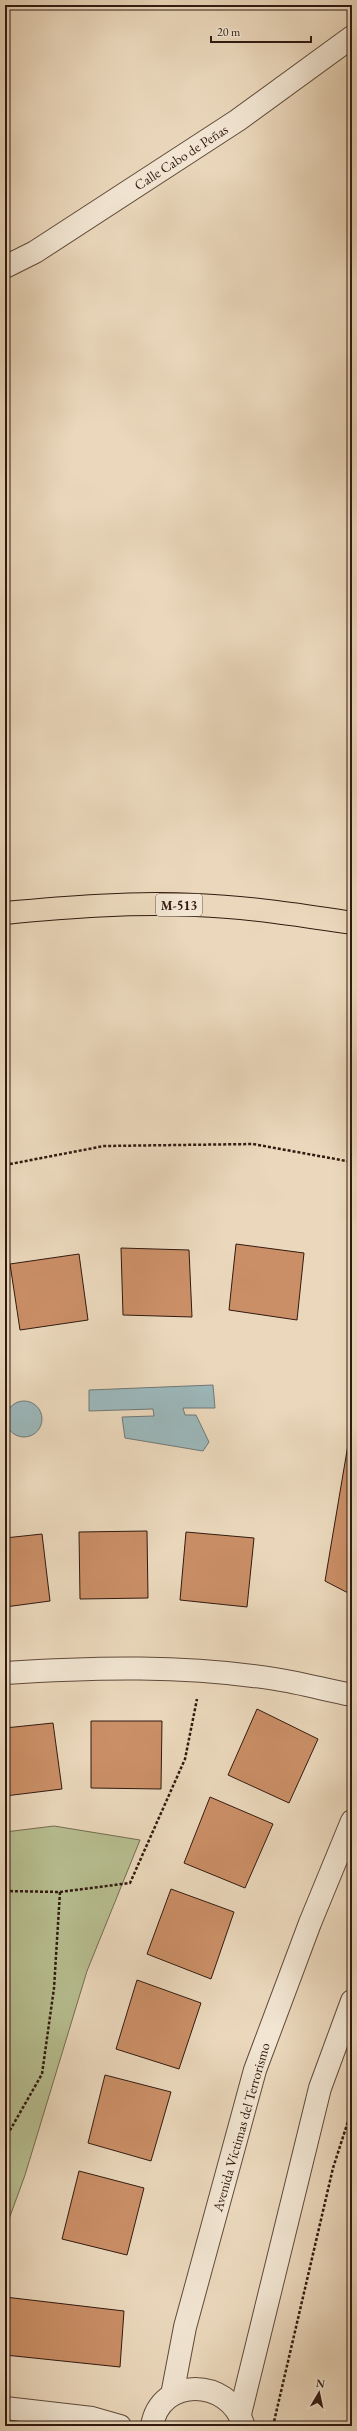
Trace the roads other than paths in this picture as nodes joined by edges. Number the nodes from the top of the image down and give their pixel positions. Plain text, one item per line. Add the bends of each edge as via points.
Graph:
1 (352, 37) edge
2 (5, 267) edge
3 (5, 913) edge
4 (352, 923) edge
5 (5, 1673) edge
6 (352, 1695) edge
7 (352, 1821) edge
8 (352, 2001) edge
9 (172, 2395) junction
10 (5, 2408) edge
11 (242, 2420) edge
12 (120, 2426) edge
13 (152, 2426) edge

1 - 2 street, Calle Cabo de Peñas via 238,120 35,252
3 - 4 main road, M-513 via 71,907 196,905
5 - 6 street via 112,1667 185,1670 274,1679
7 - 9 street, Avenida Víctimas del Terrorismo via 310,1923 255,2070 185,2327
8 - 11 street via 320,2088
9 - 11 street via 187,2389 202,2388 217,2392 230,2401
9 - 13 street via 160,2406
10 - 12 street via 92,2418

